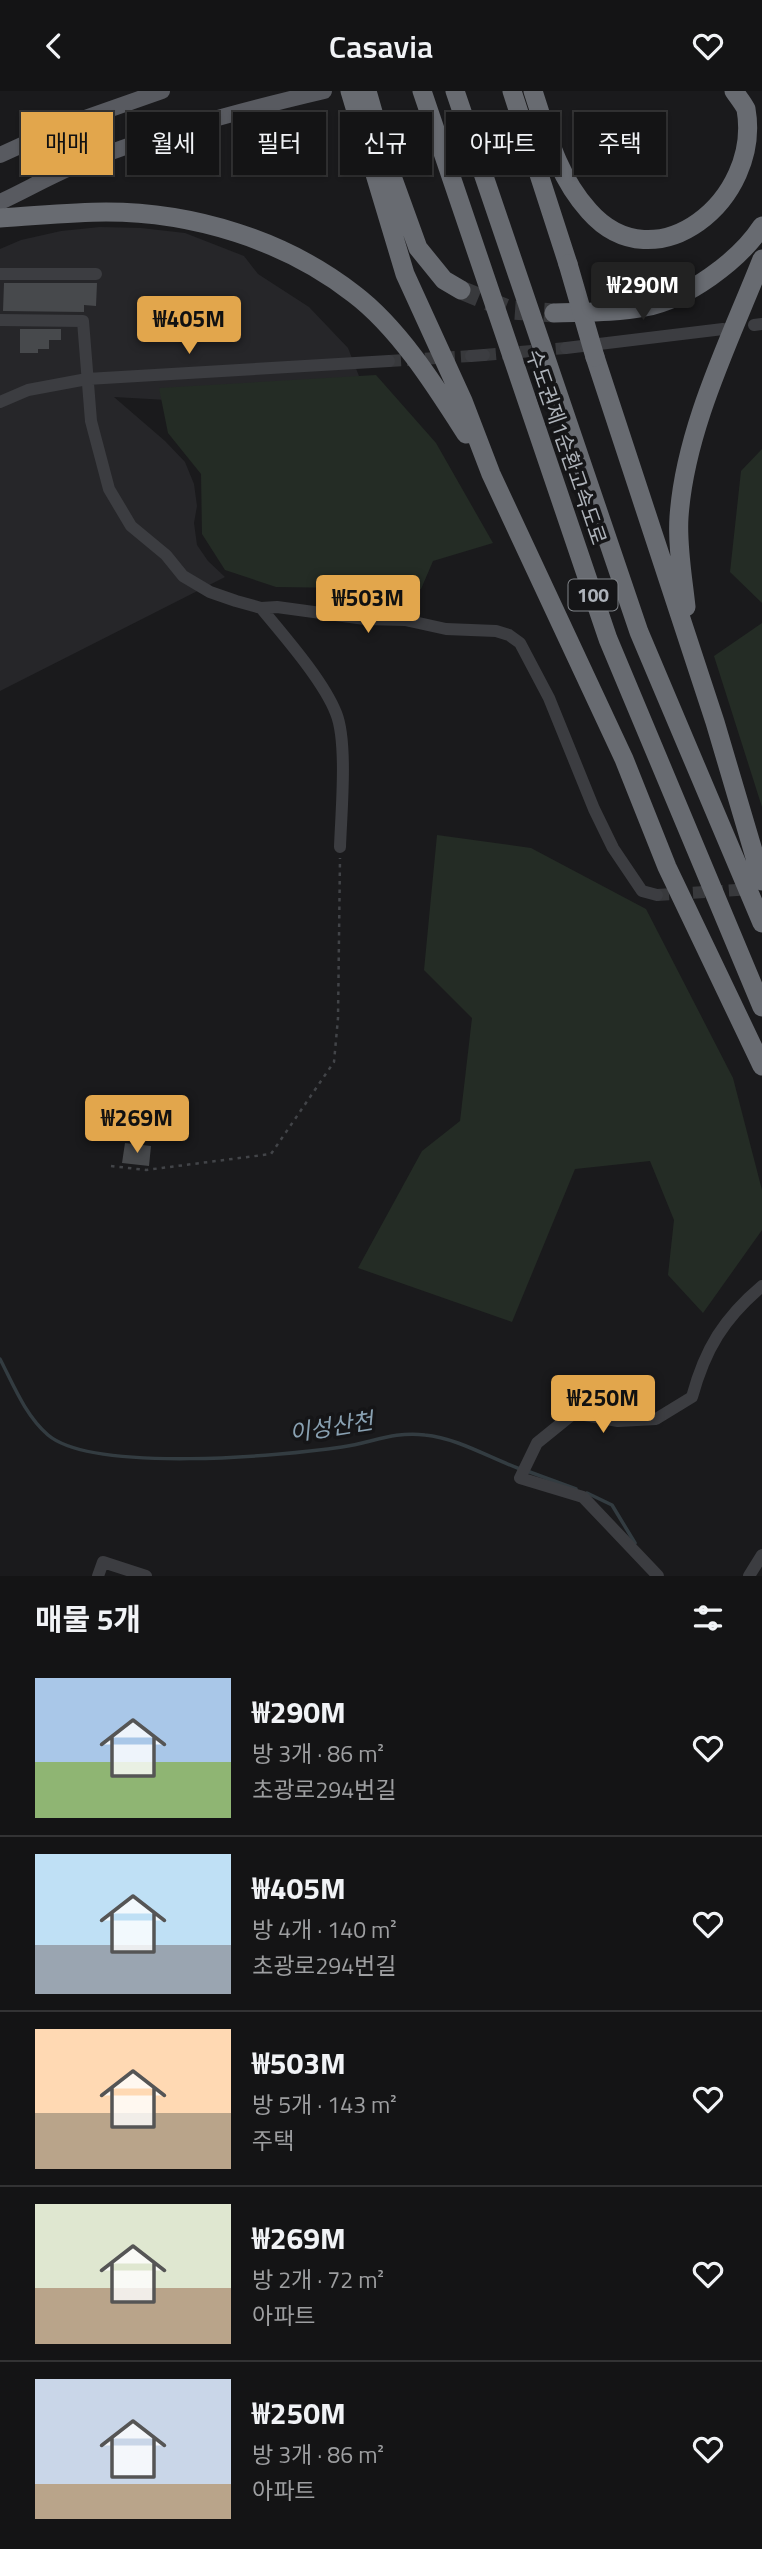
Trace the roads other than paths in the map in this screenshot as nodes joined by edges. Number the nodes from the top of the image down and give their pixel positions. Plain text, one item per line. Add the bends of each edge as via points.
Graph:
1 (162, 91) edge
2 (324, 91) edge
3 (350, 91) edge
4 (367, 91) edge
5 (422, 91) edge
6 (455, 91) edge
7 (512, 91) edge
8 (533, 91) edge
9 (734, 91) edge
10 (358, 112) edge
11 (371, 112) edge
12 (0, 155) edge
13 (383, 175) edge
14 (384, 175) edge
15 (0, 202) edge
16 (0, 218) edge
17 (762, 226) edge
18 (762, 259) edge
19 (0, 274) edge
20 (96, 274) dead end
21 (461, 290) tunnel mouth
22 (554, 313) tunnel mouth
23 (0, 320) edge
24 (723, 329) dead end
25 (566, 348) tunnel mouth
26 (485, 355) tunnel mouth
27 (471, 356) tunnel mouth
28 (389, 361) tunnel mouth
29 (87, 379) junction
30 (0, 402) edge
31 (491, 474) junction
32 (261, 608) junction
33 (688, 640) junction
34 (340, 847) road end
35 (762, 881) edge
36 (657, 895) tunnel mouth
37 (762, 923) edge
38 (762, 1007) edge
39 (762, 1066) edge
40 (762, 1286) edge
41 (762, 1555) edge
42 (98, 1576) edge
43 (146, 1576) edge
44 (658, 1576) edge
45 (749, 1576) edge

1 - 12 main road via 68,124
2 - 15 main road via 159,136 71,167
3 - 10 highway
4 - 11 highway
5 - 38 highway, 수도권제1순환고속도로 / 100 via 608,639
6 - 37 highway, 수도권제1순환고속도로 / 100 via 639,632
7 - 33 highway, bridge
8 - 9 highway via 558,165 591,214 612,230 663,241 720,216 747,179 753,133 746,109
13 - 31 highway via 405,274
14 - 21 highway via 418,248 443,280
16 - 31 highway via 108,212 170,217 232,232 311,264 356,295 393,333 430,377
17 - 22 highway via 724,269 686,291 647,307
18 - 33 highway via 702,413 686,470 679,518
19 - 20 street
23 - 29 street via 83,321
24 - 25 street
26 - 27 street
28 - 29 street
29 - 30 street via 28,390
29 - 32 street via 104,475 131,526 183,576 210,591
31 - 39 highway via 624,759 667,867
32 - 34 street via 299,654 337,715
32 - 36 street via 405,620 509,635 520,643 550,698 613,848 642,891
33 - 35 highway
40 - 44 street via 720,1328 700,1365 692,1397 656,1419 618,1421 574,1413 537,1443 520,1478 583,1497
41 - 45 street
42 - 43 street via 103,1562

